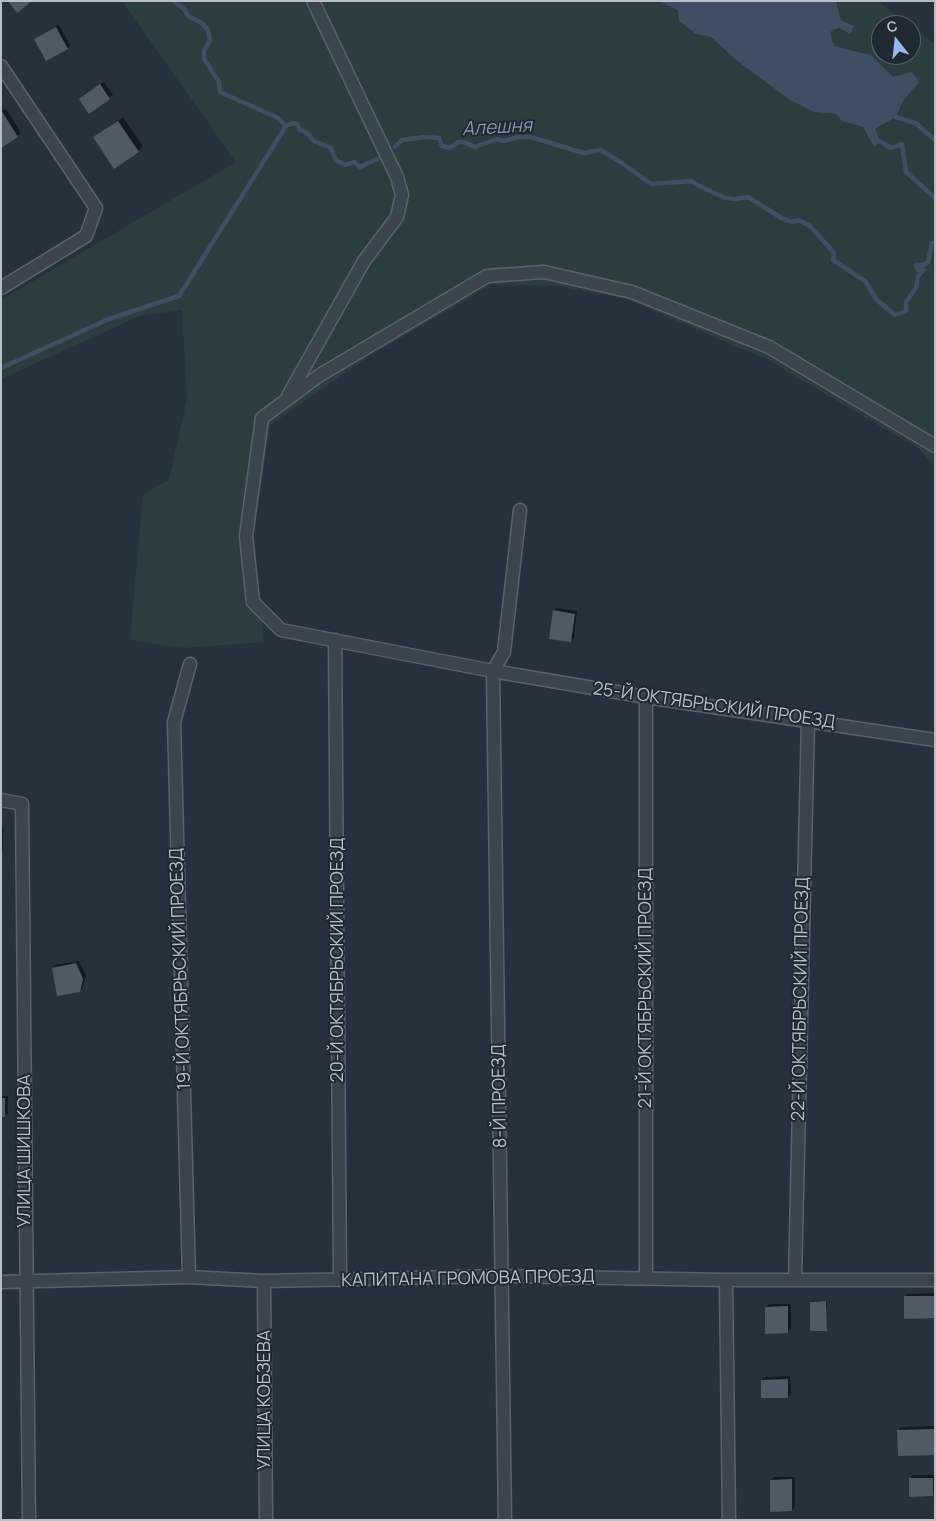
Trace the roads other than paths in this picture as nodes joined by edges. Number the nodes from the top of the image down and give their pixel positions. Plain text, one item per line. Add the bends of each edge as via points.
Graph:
1 (313, 1) edge
2 (1, 66) edge
3 (1, 288) edge
4 (285, 401) junction
5 (935, 446) edge
6 (520, 510) dead end
7 (335, 640) junction
8 (190, 664) dead end
9 (494, 671) junction
10 (646, 697) junction
11 (808, 719) junction
12 (935, 740) edge
13 (1, 800) edge
14 (503, 1276) junction
15 (189, 1277) junction
16 (646, 1279) junction
17 (795, 1279) junction
18 (340, 1280) junction
19 (726, 1280) junction
20 (935, 1280) edge
21 (26, 1281) junction
22 (264, 1281) junction
23 (1, 1282) edge
24 (29, 1520) edge
25 (266, 1520) edge
26 (505, 1520) edge
27 (729, 1520) edge

1 - 4 street via 397,178 402,195 397,217 364,261
2 - 3 street via 96,208 86,236
4 - 5 street via 320,375 487,276 544,272 632,292 769,347
4 - 7 street, 25-Й ОКТЯБРЬСКИЙ ПРОЕЗД via 262,418 246,536 253,602 281,630
6 - 9 street via 504,652
7 - 9 street, 25-Й ОКТЯБРЬСКИЙ ПРОЕЗД
7 - 18 street, 20-Й ОКТЯБРЬСКИЙ ПРОЕЗД
8 - 15 street, 19-Й ОКТЯБРЬСКИЙ ПРОЕЗД via 174,722
9 - 10 street, 25-Й ОКТЯБРЬСКИЙ ПРОЕЗД
9 - 14 street, 8-Й ПРОЕЗД
10 - 11 street, 25-Й ОКТЯБРЬСКИЙ ПРОЕЗД
10 - 16 street, 21-Й ОКТЯБРЬСКИЙ ПРОЕЗД
11 - 12 street, 25-Й ОКТЯБРЬСКИЙ ПРОЕЗД
11 - 17 street, 22-Й ОКТЯБРЬСКИЙ ПРОЕЗД
13 - 21 street, УЛИЦА ШИШКОВА via 22,804
14 - 16 street, КАПИТАНА ГРОМОВА ПРОЕЗД
14 - 18 street, КАПИТАНА ГРОМОВА ПРОЕЗД
14 - 26 street, 8-Й ПРОЕЗД
15 - 21 street, КАПИТАНА ГРОМОВА ПРОЕЗД
15 - 22 street, КАПИТАНА ГРОМОВА ПРОЕЗД
16 - 19 street, КАПИТАНА ГРОМОВА ПРОЕЗД
17 - 19 street, КАПИТАНА ГРОМОВА ПРОЕЗД
17 - 20 street, КАПИТАНА ГРОМОВА ПРОЕЗД
18 - 22 street, КАПИТАНА ГРОМОВА ПРОЕЗД
19 - 27 street
21 - 23 street, КАПИТАНА ГРОМОВА ПРОЕЗД
21 - 24 street, УЛИЦА ШИШКОВА
22 - 25 street, УЛИЦА КОБЗЕВА

